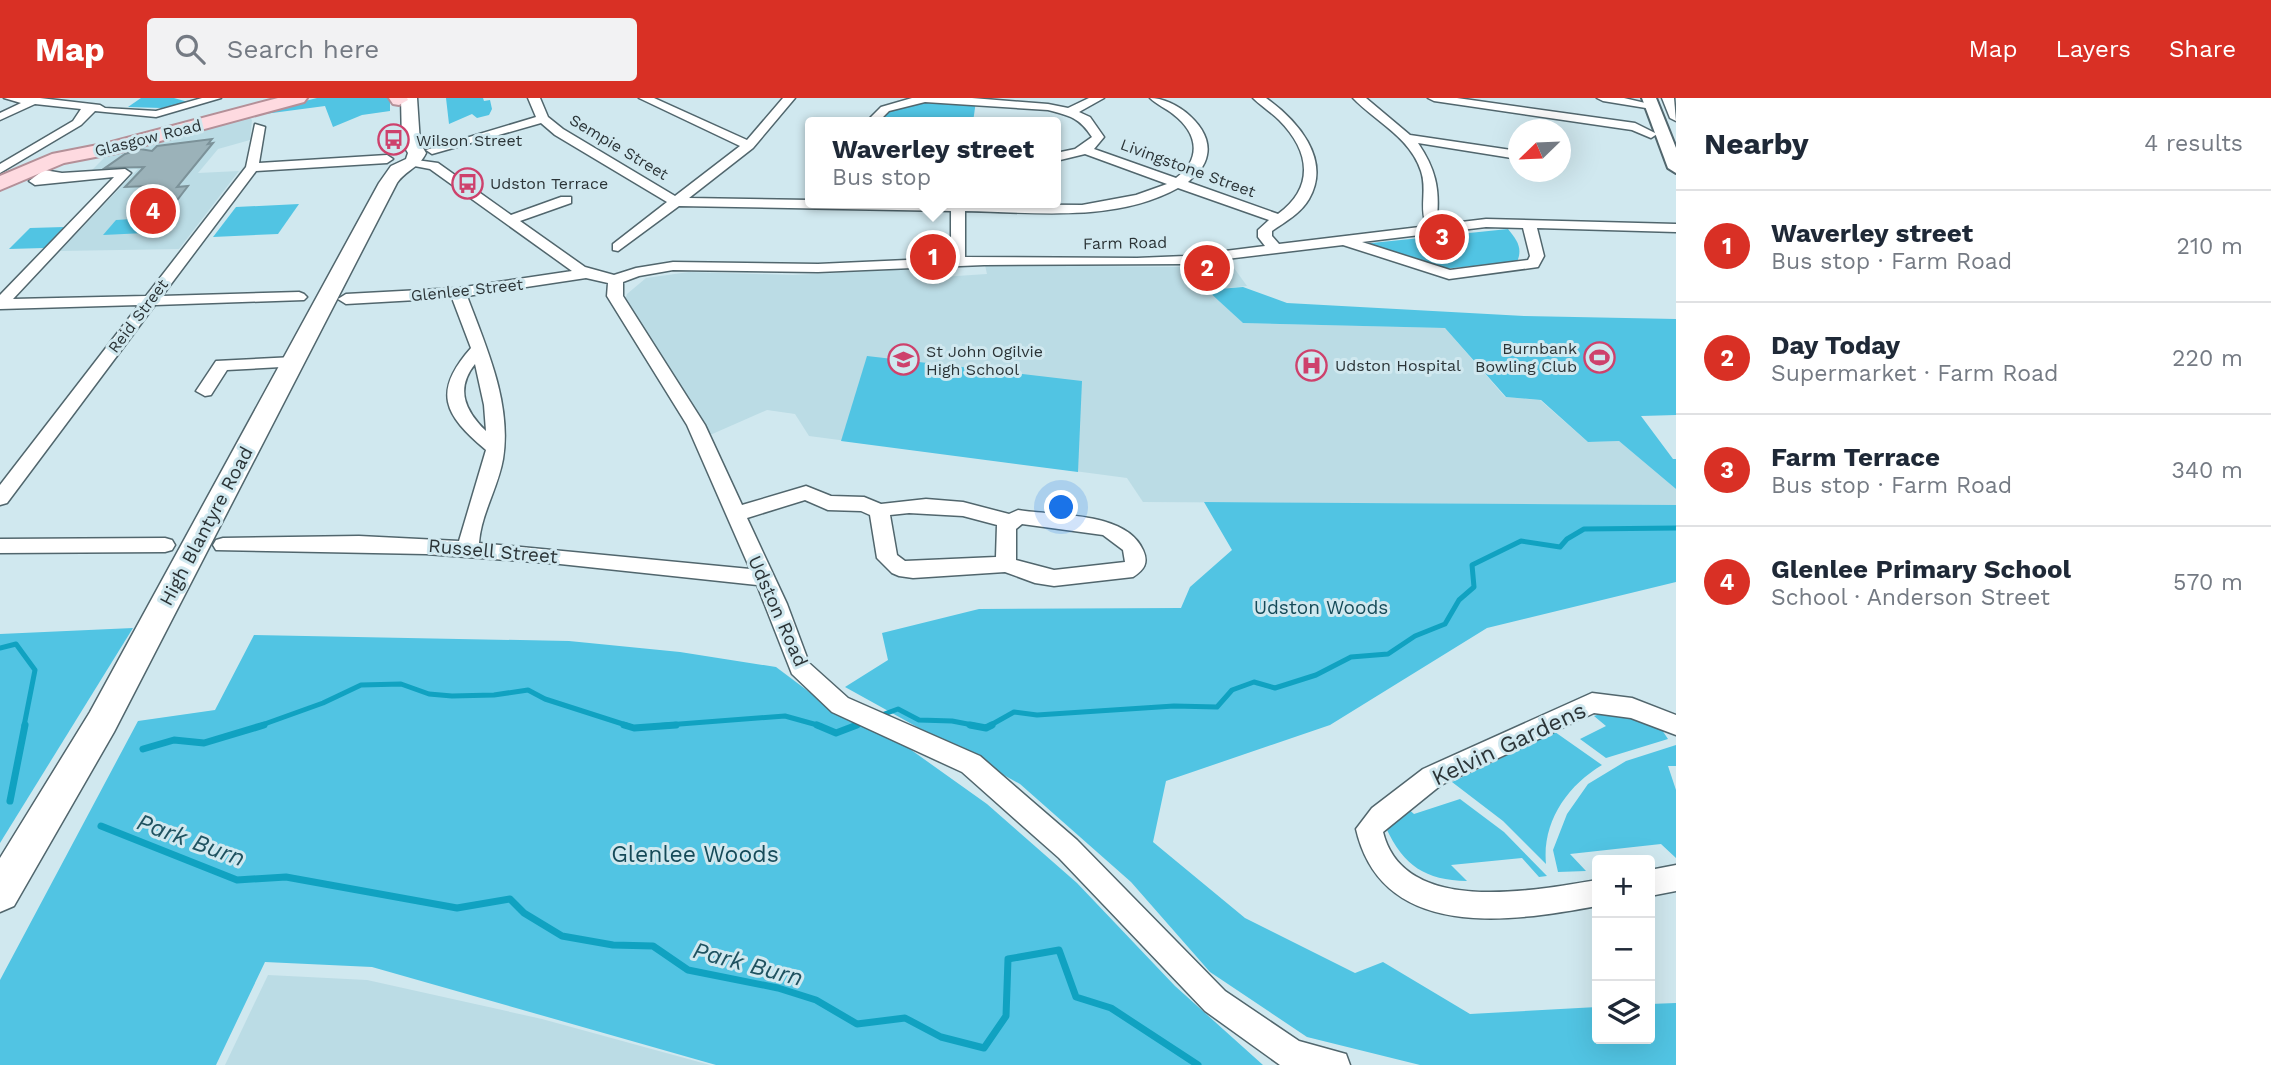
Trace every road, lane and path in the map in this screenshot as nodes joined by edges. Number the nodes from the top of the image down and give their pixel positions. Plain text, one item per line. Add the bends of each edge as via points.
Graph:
1 (9, 98) edge
2 (130, 98) edge
3 (215, 98) edge
4 (298, 98) edge
5 (534, 98) edge
6 (645, 98) edge
7 (789, 98) edge
8 (1098, 98) edge
9 (1156, 98) edge
10 (1259, 98) edge
11 (1359, 98) edge
12 (1434, 98) edge
13 (1603, 98) edge
14 (1668, 98) edge
15 (401, 99) edge
16 (33, 101) junction
17 (1651, 102) edge
18 (976, 104) edge
19 (93, 107) junction
20 (111, 110) junction
21 (1069, 112) junction
22 (0, 117) edge
23 (875, 117) edge
24 (1676, 118) edge
25 (543, 120) junction
26 (259, 128) dead end
27 (1655, 134) edge
28 (1408, 138) junction
29 (749, 145) junction
30 (432, 150) dead end
31 (1085, 150) junction
32 (1508, 153) edge
33 (1061, 156) edge
34 (387, 159) dead end
35 (413, 162) junction
36 (252, 167) junction
37 (57, 168) junction
38 (1676, 168) edge
39 (0, 169) edge
40 (1178, 182) junction
41 (0, 184) edge
42 (566, 200) dead end
43 (805, 201) edge
44 (676, 202) junction
45 (1061, 207) edge
46 (807, 208) edge
47 (856, 208) edge
48 (957, 208) edge
49 (1430, 218) dead end
50 (1278, 219) junction
51 (510, 220) junction
52 (1529, 223) junction
53 (1676, 228) edge
54 (1342, 241) junction
55 (618, 247) dead end
56 (1276, 249) junction
57 (958, 262) junction
58 (587, 273) junction
59 (616, 280) junction
60 (458, 293) junction
61 (299, 297) dead end
62 (346, 299) dead end
63 (150, 301) junction
64 (0, 304) edge
65 (478, 350) junction
66 (293, 362) junction
67 (205, 391) dead end
68 (495, 448) junction
69 (0, 498) edge
70 (878, 511) junction
71 (736, 514) junction
72 (1009, 522) junction
73 (165, 545) dead end
74 (223, 545) dead end
75 (0, 546) edge
76 (470, 548) junction
77 (1006, 564) junction
78 (762, 578) junction
79 (1676, 725) edge
80 (1676, 878) edge
81 (1655, 882) edge
82 (1, 888) edge
83 (1592, 894) edge
84 (1335, 1065) edge

1 - 16 street
2 - 20 street
3 - 20 street via 156,114
4 - 37 main road, Glasgow Road via 109,149
5 - 25 street
6 - 29 street
7 - 29 street
8 - 21 street
9 - 40 street via 1200,134 1203,155
10 - 50 street via 1284,117 1308,153 1311,177 1302,199
11 - 28 street
12 - 27 street
13 - 17 street
14 - 24 street
15 - 35 main road via 417,153
16 - 19 street
16 - 22 street
17 - 27 street
18 - 21 street
18 - 23 street via 925,99 885,108
19 - 20 street
19 - 39 street via 77,123
20 - 37 street via 59,142
21 - 31 street via 1086,119 1098,137
25 - 30 street
25 - 44 street, Sempie Street
26 - 36 street, Reid Street
27 - 38 street
28 - 32 street
28 - 49 street via 1432,186
29 - 44 street
31 - 33 street
31 - 40 street, Livingstone Street
34 - 36 street
35 - 51 street via 433,166
35 - 66 main road, High Blantyre Road via 391,178
36 - 63 street, Reid Street
37 - 41 main road, Glasgow Road
37 - 64 street via 125,173
40 - 45 street, Sempie Street via 1143,198
40 - 50 street, Livingstone Street
42 - 51 street
43 - 44 street, Sempie Street
44 - 55 street
46 - 47 street, Sempie Street
48 - 57 street
50 - 56 street via 1265,230 1265,237
51 - 58 street
52 - 53 street, Farm Road
52 - 54 street, Farm Road via 1462,225
52 - 54 street via 1537,256 1533,264 1449,275
54 - 56 street, Farm Road
56 - 57 street, Farm Road via 1137,262
57 - 59 street, Farm Road via 818,268 673,266
58 - 59 street
58 - 60 street, Glenlee Street
59 - 71 street, Udston Road via 615,296 696,425
60 - 62 street, Glenlee Street
60 - 65 street
61 - 63 street
63 - 64 street
63 - 69 street, Reid Street
65 - 68 street via 487,373
65 - 68 street via 458,373 453,395 464,420
66 - 67 street via 222,365
66 - 82 main road, High Blantyre Road via 102,722
68 - 76 street via 490,480 469,535
70 - 71 street via 864,504 828,503 806,493
70 - 72 street via 894,506 962,508 993,513
70 - 77 street via 887,558 899,568
71 - 78 street, Udston Road
72 - 77 street
72 - 77 street via 1018,517 1112,531 1131,544 1136,557 1135,566 1126,572 1054,578
73 - 75 street
74 - 76 street, Russell Street via 381,542
76 - 78 street, Russell Street
78 - 84 street, Udston Road via 800,668 840,705 971,764 1077,857 1215,1001 1292,1055
79 - 83 street, Kelvin Gardens via 1632,708 1592,703 1432,777 1369,829 1376,854 1406,887 1458,906 1526,906
80 - 81 street

